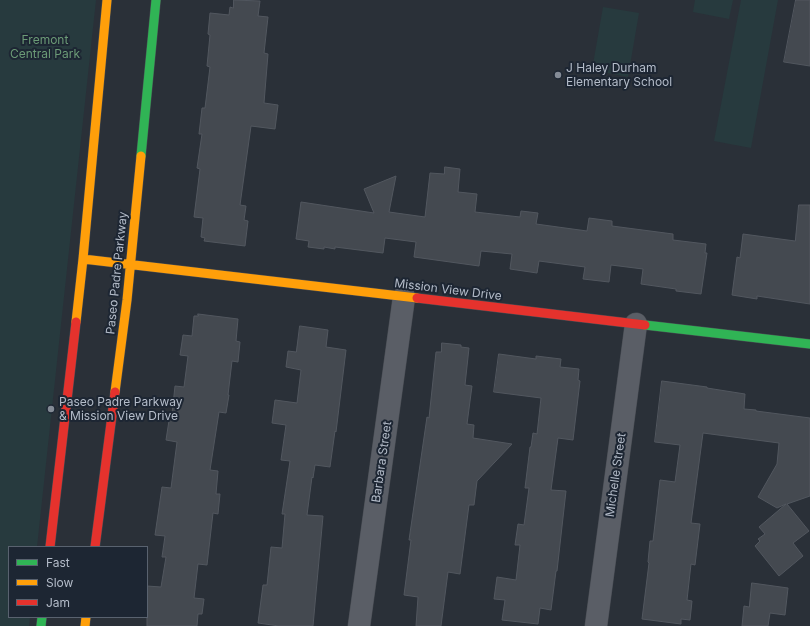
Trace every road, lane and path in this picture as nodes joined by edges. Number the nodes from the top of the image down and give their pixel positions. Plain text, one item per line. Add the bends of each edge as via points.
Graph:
1 (107, 0) edge
2 (156, 0) edge
3 (83, 260) junction
4 (130, 265) junction
5 (404, 298) junction
6 (636, 324) junction
7 (810, 344) edge
8 (50, 546) edge
9 (95, 546) edge
10 (359, 626) edge
11 (596, 626) edge

1 - 3 main road
2 - 4 main road, Paseo Padre Parkway
3 - 4 main road, Mission View Drive
3 - 8 main road
4 - 5 main road, Mission View Drive
4 - 9 main road, Paseo Padre Parkway
5 - 6 main road, Mission View Drive
5 - 10 street, Barbara Street
6 - 7 main road, Mission View Drive
6 - 11 street, Michelle Street

